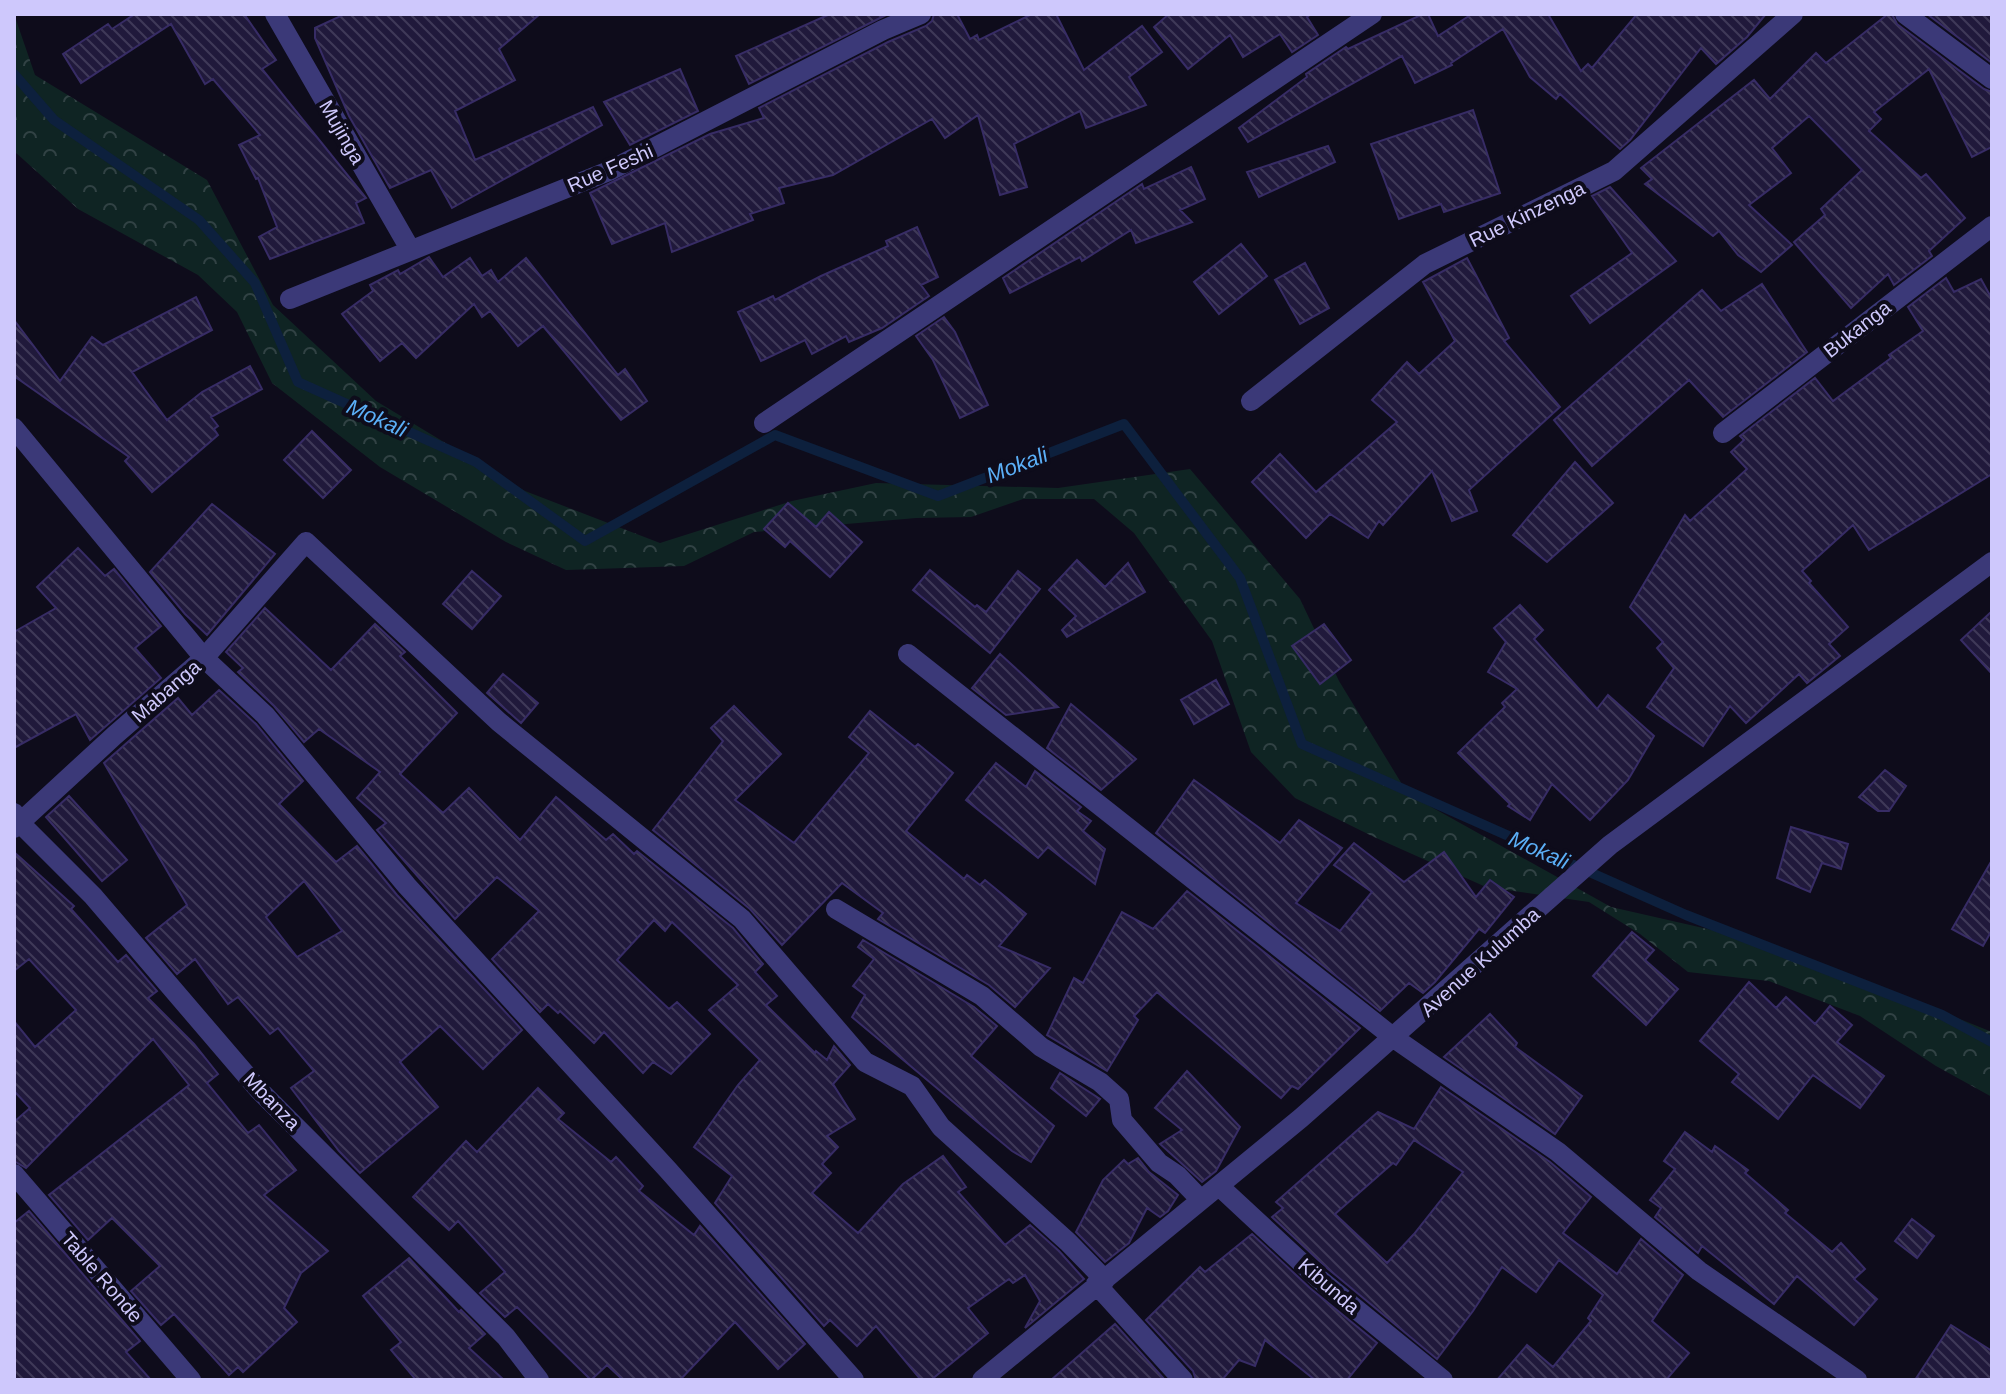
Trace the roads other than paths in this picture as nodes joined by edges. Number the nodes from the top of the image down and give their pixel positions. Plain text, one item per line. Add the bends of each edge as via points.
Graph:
1 (275, 14) edge
2 (921, 14) edge
3 (1372, 14) edge
4 (1793, 14) edge
5 (1905, 14) edge
6 (1992, 79) edge
7 (1992, 226) edge
8 (410, 249) junction
9 (290, 299) dead end
10 (1251, 401) dead end
11 (764, 423) dead end
12 (1723, 433) dead end
13 (17, 438) edge
14 (1992, 562) edge
15 (908, 654) dead end
16 (204, 658) junction
17 (16, 821) edge
18 (836, 909) dead end
19 (1394, 1038) junction
20 (14, 1174) edge
21 (1219, 1186) junction
22 (1201, 1200) junction
23 (1100, 1282) junction
24 (191, 1380) edge
25 (539, 1380) edge
26 (854, 1380) edge
27 (982, 1380) edge
28 (1183, 1380) edge
29 (1443, 1380) edge
30 (1857, 1380) edge

1 - 8 street, Mujinga
2 - 8 street, Rue Feshi via 609,171
3 - 11 street
4 - 10 street, Rue Kinzenga via 1614,171 1425,264
5 - 6 street
7 - 12 street, Bukanga
8 - 9 street, Rue Feshi
13 - 16 street
14 - 19 street, Avenue Kulumba via 1610,845
15 - 19 street
16 - 17 street, Mabanga
16 - 23 street, Mabanga via 306,542 499,722 742,919 865,1062 912,1086 941,1127 1068,1242
16 - 26 street via 265,715 407,886
17 - 25 street, Mbanza via 93,896 259,1090 506,1337
18 - 22 street via 982,996 1041,1047 1100,1082 1119,1099 1122,1120
19 - 21 street, Avenue Kulumba
19 - 30 street via 1558,1152 1699,1271
20 - 24 street, Table Ronde
21 - 22 street, Avenue Kulumba
21 - 29 street, Kibunda via 1318,1278
22 - 23 street, Avenue Kulumba
23 - 27 street, Avenue Kulumba
23 - 28 street

